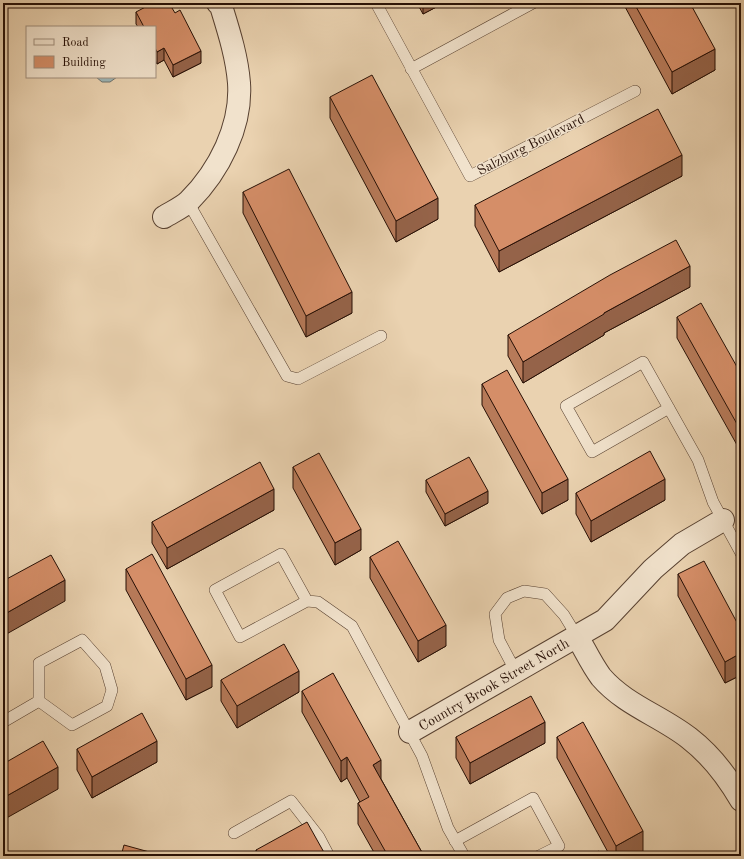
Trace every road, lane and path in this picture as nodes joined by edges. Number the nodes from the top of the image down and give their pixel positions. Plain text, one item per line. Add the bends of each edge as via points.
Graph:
1 (376, 3) edge
2 (533, 3) edge
3 (222, 4) edge
4 (411, 69) junction
5 (635, 90) dead end
6 (188, 202) junction
7 (164, 217) dead end
8 (381, 336) dead end
9 (669, 408) junction
10 (723, 520) junction
11 (741, 553) edge
12 (307, 601) junction
13 (578, 638) junction
14 (516, 672) junction
15 (39, 701) junction
16 (3, 722) edge
17 (410, 732) junction
18 (741, 800) edge
19 (234, 833) dead end
20 (455, 841) junction
21 (330, 856) edge
22 (464, 856) edge
23 (539, 856) edge

1 - 4 lane, Salzburg Boulevard
2 - 4 lane
3 - 6 street via 234,48 239,84 237,110 231,134 214,172
4 - 5 lane, Salzburg Boulevard via 470,176
6 - 7 street
6 - 8 lane via 287,376 298,379
9 - 9 lane via 643,362 566,406 592,452
9 - 10 lane via 698,460 713,502
10 - 11 lane
10 - 13 street, Country Brook Street North via 682,544 653,569 605,620
12 - 12 lane via 240,637 215,590 281,554
12 - 17 lane via 318,602 352,626
13 - 14 street, Country Brook Street North
13 - 14 lane via 564,615 545,594 524,591 508,598 495,614 500,640
13 - 18 street via 601,677 634,706 693,741 729,778
14 - 17 street, Country Brook Street North
15 - 15 lane via 72,725 107,706 112,690 105,666 82,640 39,663
15 - 16 lane
17 - 20 lane
19 - 21 lane via 291,801 319,837
20 - 22 lane
20 - 23 lane via 534,798 559,846

